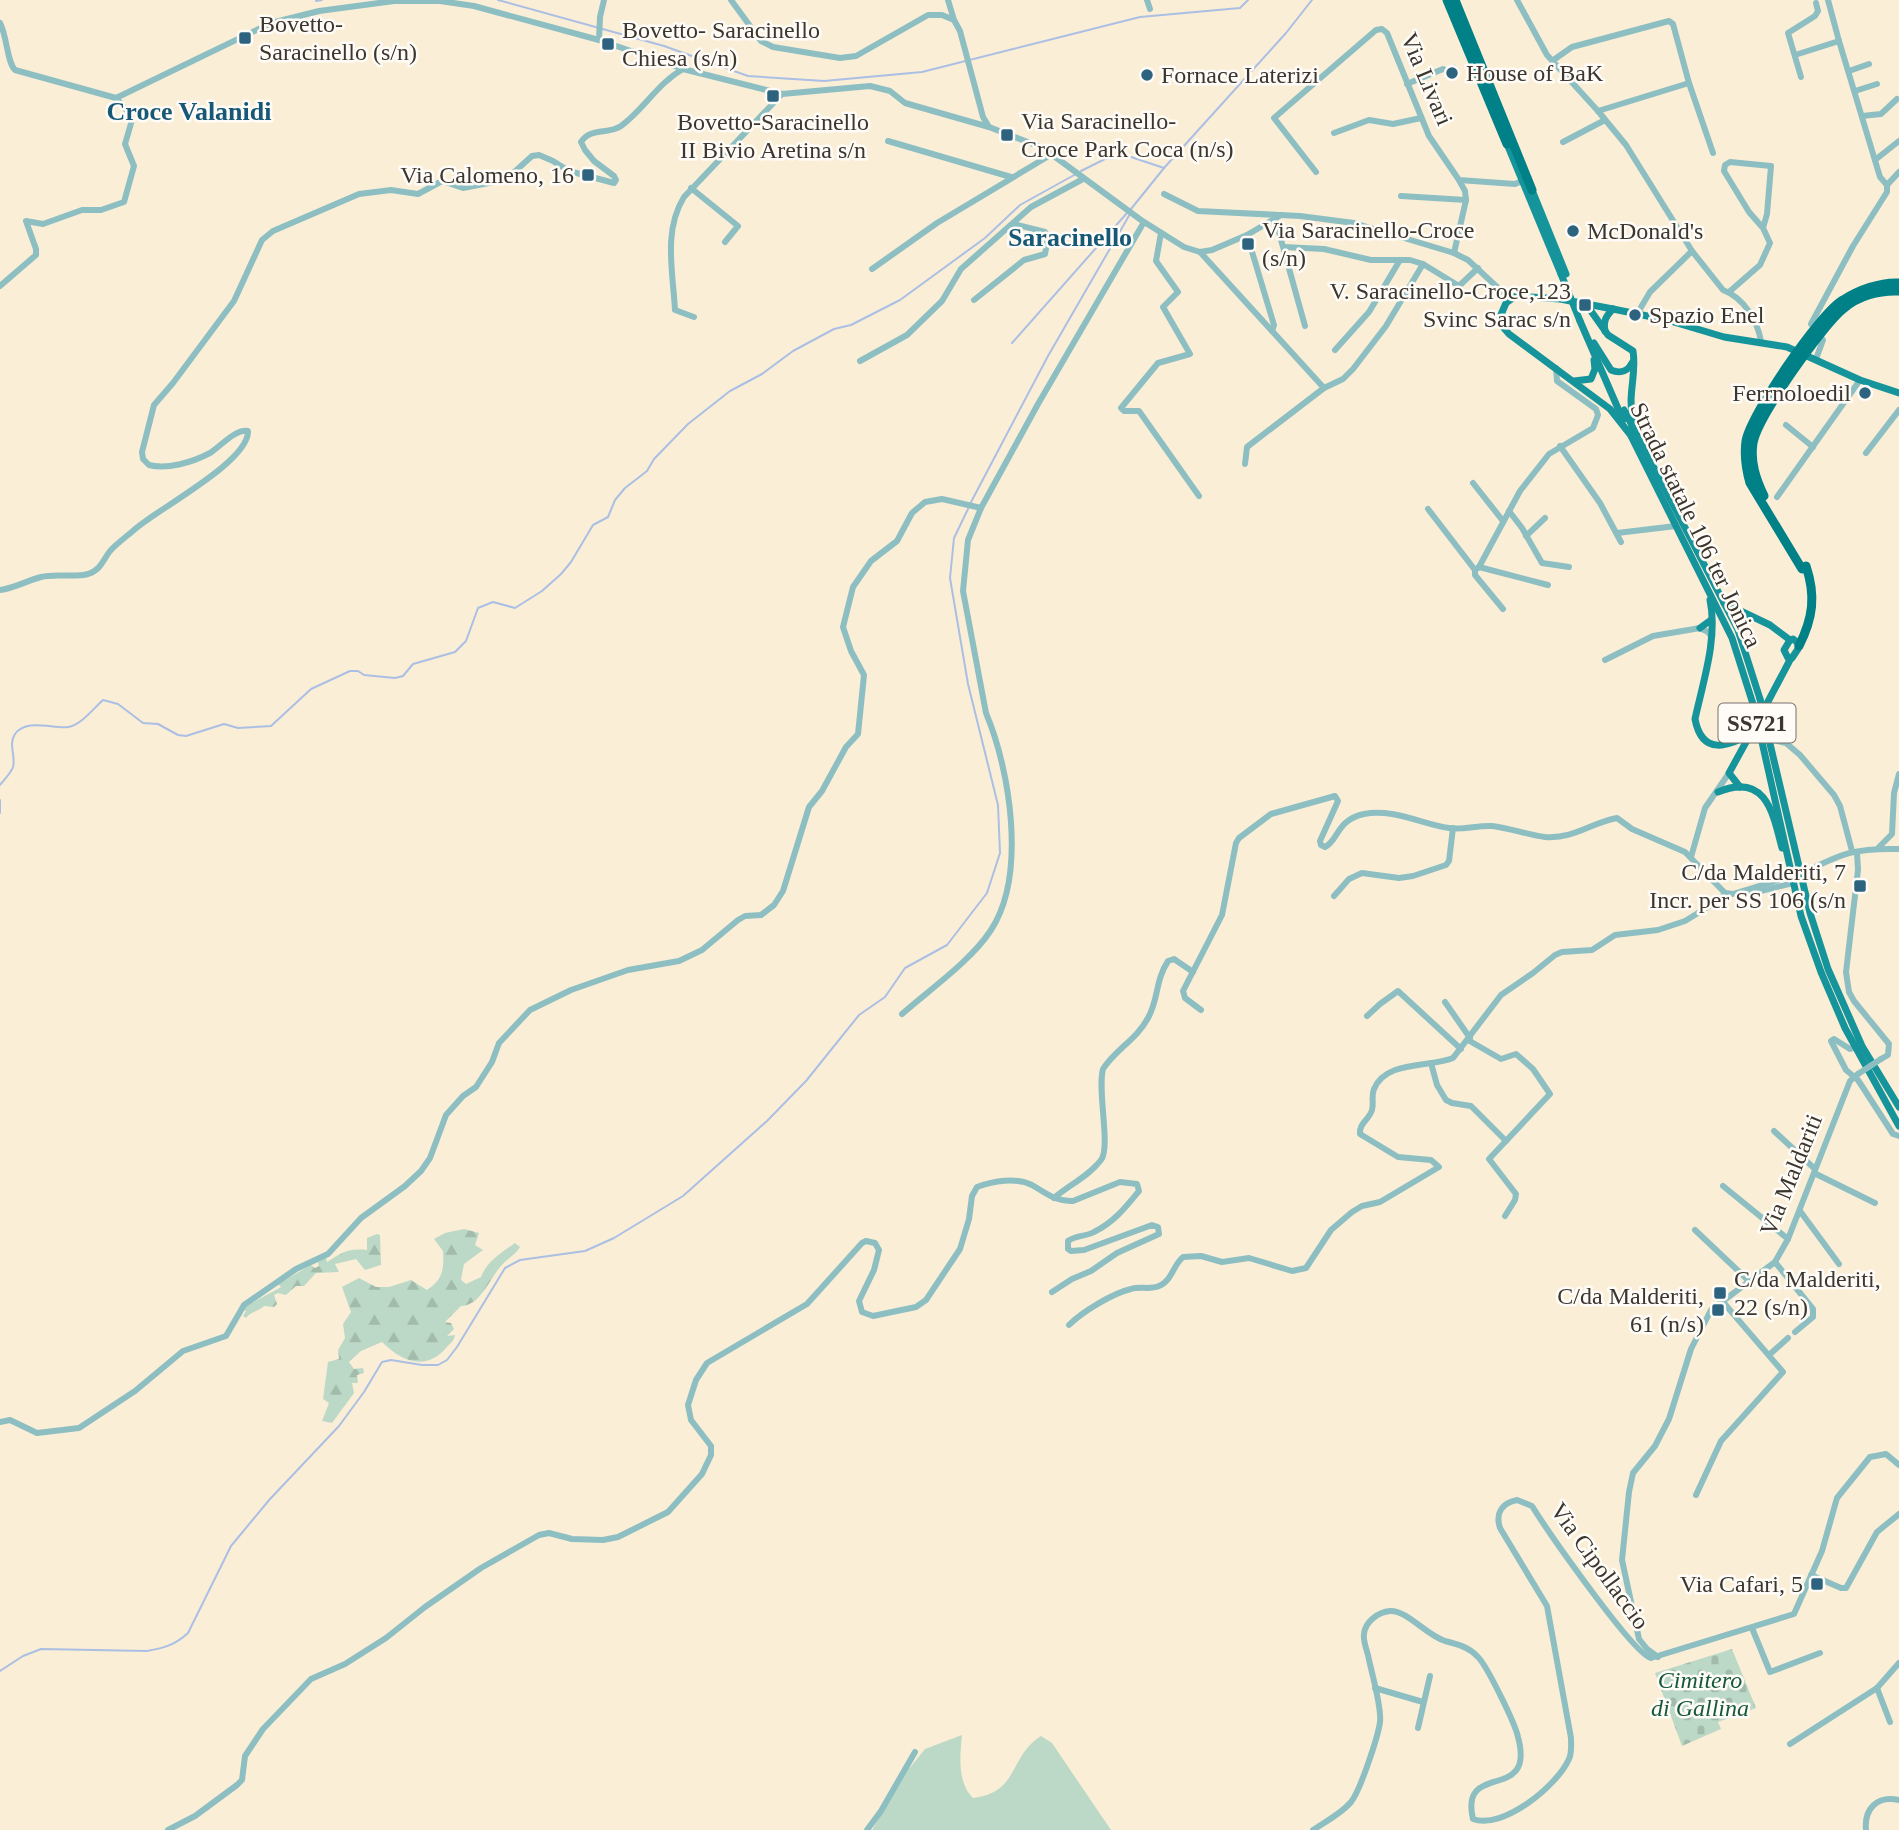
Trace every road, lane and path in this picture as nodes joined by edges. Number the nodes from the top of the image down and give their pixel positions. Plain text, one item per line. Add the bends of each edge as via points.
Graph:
1 (604, 0) edge
2 (731, 0) edge
3 (1147, 0) edge
4 (1447, 0) edge
5 (1455, 0) edge
6 (1517, 0) edge
7 (1828, 0) edge
8 (950, 1) edge
9 (1816, 3) dead end
10 (1150, 9) dead end
11 (954, 20) junction
12 (0, 23) edge
13 (599, 40) junction
14 (1839, 41) junction
15 (1795, 55) junction
16 (1552, 61) junction
17 (1869, 64) dead end
18 (1454, 68) dead end
19 (683, 69) junction
20 (1849, 71) junction
21 (1801, 77) dead end
22 (1689, 83) junction
23 (1407, 84) junction
24 (1877, 84) dead end
25 (1855, 91) junction
26 (782, 94) junction
27 (116, 99) junction
28 (1897, 99) dead end
29 (1598, 111) junction
30 (1862, 116) junction
31 (1421, 118) junction
32 (1605, 120) junction
33 (989, 127) junction
34 (1334, 133) dead end
35 (888, 141) dead end
36 (1899, 141) edge
37 (1563, 142) dead end
38 (1510, 143) junction
39 (1713, 153) dead end
40 (1052, 154) junction
41 (1875, 160) junction
42 (1316, 172) dead end
43 (1899, 172) edge
44 (1011, 177) junction
45 (1082, 178) junction
46 (1459, 180) junction
47 (1522, 181) junction
48 (1887, 185) junction
49 (691, 188) junction
50 (1532, 190) joint
51 (1164, 194) dead end
52 (1401, 196) dead end
53 (1466, 200) junction
54 (1278, 217) junction
55 (1143, 221) junction
56 (1014, 224) junction
57 (1763, 228) junction
58 (1161, 233) junction
59 (1247, 235) junction
60 (725, 242) dead end
61 (1284, 247) junction
62 (1692, 251) junction
63 (1200, 252) junction
64 (1454, 253) junction
65 (1400, 260) junction
66 (1423, 264) junction
67 (1478, 268) junction
68 (872, 269) dead end
69 (1563, 274) junction
70 (1899, 283) edge
71 (0, 286) edge
72 (1899, 291) edge
73 (1730, 292) junction
74 (1510, 299) junction
75 (974, 300) dead end
76 (1586, 304) junction
77 (1602, 307) junction
78 (1613, 309) junction
79 (1637, 314) junction
80 (694, 317) dead end
81 (1305, 326) dead end
82 (1602, 326) junction
83 (1272, 331) junction
84 (1762, 341) junction
85 (1594, 347) junction
86 (1335, 350) dead end
87 (1634, 355) junction
88 (1816, 359) junction
89 (860, 360) dead end
90 (1556, 368) junction
91 (1860, 380) junction
92 (1574, 381) junction
93 (1324, 388) junction
94 (1899, 393) edge
95 (1899, 410) edge
96 (1786, 425) dead end
97 (1632, 434) junction
98 (1560, 446) junction
99 (1813, 447) junction
100 (1866, 453) dead end
101 (1245, 464) dead end
102 (1473, 483) dead end
103 (1199, 496) dead end
104 (1776, 497) dead end
105 (981, 508) junction
106 (1428, 509) dead end
107 (1509, 511) junction
108 (1545, 518) dead end
109 (1503, 521) junction
110 (1676, 526) junction
111 (1617, 533) junction
112 (1526, 536) junction
113 (1621, 542) dead end
114 (1569, 567) dead end
115 (1477, 568) junction
116 (1804, 568) junction
117 (1548, 585) dead end
118 (1708, 589) junction
119 (0, 590) edge
120 (1724, 603) junction
121 (1503, 609) dead end
122 (1712, 620) junction
123 (1700, 628) junction
124 (1711, 636) junction
125 (1794, 641) junction
126 (1788, 656) junction
127 (1605, 660) dead end
128 (1757, 702) junction
129 (1762, 734) junction
130 (1730, 773) junction
131 (1899, 774) edge
132 (1740, 787) junction
133 (1718, 792) junction
134 (1453, 828) junction
135 (1879, 848) junction
136 (1899, 849) edge
137 (1854, 851) junction
138 (1691, 857) junction
139 (1789, 858) junction
140 (1803, 873) dead end
141 (1785, 878) dead end
142 (1793, 883) junction
143 (1745, 891) junction
144 (1725, 893) junction
145 (1334, 896) dead end
146 (1193, 972) junction
147 (1444, 1002) dead end
148 (1202, 1010) dead end
149 (902, 1014) dead end
150 (1367, 1016) dead end
151 (1469, 1039) junction
152 (1855, 1046) junction
153 (1461, 1049) junction
154 (1431, 1063) junction
155 (1855, 1075) junction
156 (1899, 1107) edge
157 (1899, 1126) edge
158 (1774, 1131) dead end
159 (1899, 1136) edge
160 (1506, 1141) junction
161 (1814, 1171) junction
162 (1723, 1186) dead end
163 (1054, 1198) junction
164 (1875, 1203) dead end
165 (1800, 1211) junction
166 (1505, 1216) dead end
167 (1695, 1230) dead end
168 (1788, 1239) junction
169 (1775, 1262) junction
170 (1839, 1264) dead end
171 (1751, 1282) junction
172 (1052, 1292) dead end
173 (1723, 1302) junction
174 (1069, 1325) dead end
175 (1795, 1332) dead end
176 (1788, 1338) dead end
177 (1769, 1355) junction
178 (0, 1422) edge
179 (1899, 1465) edge
180 (1696, 1495) dead end
181 (1899, 1514) edge
182 (1811, 1575) junction
183 (1752, 1628) junction
184 (1820, 1653) dead end
185 (1658, 1657) junction
186 (1899, 1663) edge
187 (1430, 1676) dead end
188 (1375, 1688) junction
189 (1877, 1688) junction
190 (1423, 1702) junction
191 (1890, 1722) dead end
192 (1418, 1728) dead end
193 (1790, 1744) dead end
194 (915, 1752) dead end
195 (1899, 1800) edge
196 (168, 1830) edge
197 (867, 1830) edge
198 (1313, 1830) edge
199 (1866, 1830) edge

1 - 13 street
2 - 11 street via 761,41 840,58 856,56 928,15
3 - 10 street
4 - 38 highway
5 - 38 highway
6 - 16 street
7 - 14 street
8 - 11 street
9 - 15 street via 1815,16 1788,33
11 - 33 street
12 - 27 street via 15,70
13 - 19 street
13 - 27 street via 474,6 440,1 382,2 271,23
14 - 15 street
14 - 20 street
15 - 21 street
16 - 22 street via 1572,47 1669,21
16 - 29 street
17 - 20 street
18 - 23 street
19 - 26 street
19 - 119 street via 620,127 583,139 584,150 614,176 614,183 532,156 512,175 472,187 442,181 418,194 391,190 359,194 268,234 234,301 154,405 143,459 149,465 170,466 208,454 240,430 248,430 247,439 205,481 144,521 111,550 102,566 89,573 41,577
20 - 25 street
22 - 29 street
22 - 39 street
23 - 31 street, Via Livari
23 - 42 street, Via Livari via 1387,33 1376,30 1278,113 1275,123
24 - 25 street
25 - 30 street
26 - 33 street via 870,86 890,91 905,103
26 - 49 street
27 - 71 street via 132,120 125,144 134,166 127,198 101,210 82,210 43,223 26,221 36,255
28 - 30 street via 1881,114
29 - 32 street
30 - 41 street
31 - 34 street via 1393,124 1369,120
31 - 46 street, Via Livari
32 - 37 street
32 - 62 street via 1626,145
33 - 40 street
35 - 44 street
36 - 41 street
38 - 47 main road, Strada statale 106 ter Jonica
38 - 50 highway, Strada statale 106 ter Jonica
40 - 44 street
40 - 45 street
41 - 48 street
43 - 48 street
44 - 68 street
45 - 55 street
45 - 56 street via 1031,207
46 - 47 street
46 - 53 street, Via Livari
47 - 69 main road, Strada statale 106 ter Jonica
48 - 88 street via 1811,324 1823,340
49 - 60 street via 738,226
49 - 80 street via 678,206 671,248 675,310
50 - 69 main road, Strada statale 106 ter Jonica
51 - 54 street via 1198,211
52 - 53 street
53 - 64 street
54 - 59 street
54 - 61 street
54 - 64 street via 1353,223
55 - 58 street
55 - 105 street
56 - 75 street via 1045,232 1045,254 1024,260
56 - 89 street via 961,269 942,302 907,335
57 - 57 street via 1724,172 1730,162 1771,166
57 - 73 street via 1770,243 1760,265
58 - 63 street
58 - 103 street via 1156,261 1178,292 1163,307 1190,355 1158,363 1121,408 1139,411
59 - 63 street
59 - 83 street
61 - 65 street
61 - 81 street
62 - 73 street via 1723,290
62 - 79 street via 1650,292
63 - 83 street
64 - 67 street
65 - 66 street
65 - 86 street via 1369,312
66 - 67 street via 1459,286
66 - 93 street via 1386,327 1353,369
67 - 74 street
69 - 85 main road, Strada statale 106 ter Jonica, bridge
70 - 116 highway, SS721, bridge via 1866,288 1841,300 1820,320 1752,422 1746,469
72 - 116 highway, SS721, bridge via 1874,293 1844,307 1825,326 1757,428 1753,469
73 - 84 street via 1749,311
74 - 76 main road
74 - 90 main road via 1501,312 1503,327
76 - 77 main road
76 - 82 main road
77 - 78 main road
77 - 82 main road
78 - 79 main road
78 - 82 main road
79 - 84 main road via 1724,337
82 - 87 main road
83 - 93 street
84 - 88 main road
85 - 87 main road via 1599,347 1609,368 1616,372 1628,369
85 - 92 main road via 1591,379
85 - 97 main road, Strada statale 106 ter Jonica
87 - 97 main road
88 - 91 main road
90 - 92 main road
90 - 98 street via 1557,381 1598,415 1593,428
91 - 94 main road
91 - 99 street
92 - 97 main road via 1610,409
93 - 101 street via 1247,447
95 - 100 street
96 - 99 street
97 - 110 main road, Strada statale 106 ter Jonica
97 - 120 main road, Strada statale 106 ter Jonica
98 - 107 street via 1541,464
98 - 111 street
99 - 104 street
102 - 109 street
105 - 149 street via 968,540 963,591 1011,815 1007,886 990,932
105 - 178 street via 942,499 925,502 912,513 897,541 871,561 853,587 843,627 864,675 858,734 809,807 783,891 768,912 745,916 702,950 679,961 628,970 530,1010 499,1042 476,1087 446,1115 421,1171 361,1218 328,1254 296,1269 244,1305 226,1336 183,1351 135,1391 79,1428 37,1433 10,1420
106 - 115 street
107 - 109 street
107 - 112 street
108 - 112 street
109 - 115 street
110 - 111 street
110 - 118 main road, Strada statale 106 ter Jonica
111 - 113 street
112 - 114 street via 1542,564
115 - 117 street
115 - 121 street via 1475,575
116 - 125 highway, SS721 via 1808,614
118 - 122 main road
118 - 128 main road, Strada statale 106 ter Jonica
120 - 125 main road
120 - 128 main road, Strada statale 106 ter Jonica via 1738,630
122 - 123 main road
122 - 124 main road
123 - 124 street
123 - 127 street via 1653,636
124 - 129 main road via 1695,719 1700,735 1715,746
125 - 126 main road, SS721 via 1784,650
125 - 126 main road, SS721 via 1795,655
126 - 129 main road, SS721
128 - 129 main road, Strada statale 106 ter Jonica, bridge
129 - 130 main road, SS721
129 - 137 street via 1786,743 1834,794
129 - 139 main road, Strada statale 106 ter Jonica
129 - 156 main road, Strada statale 106 ter Jonica via 1828,969 1862,1046
130 - 132 main road
130 - 133 street, SS721
131 - 135 street via 1892,834
132 - 133 main road
132 - 139 main road via 1769,804 1784,855
133 - 138 street, SS721 via 1705,808
134 - 138 street via 1490,826 1569,837 1617,818
134 - 145 street via 1446,865 1399,878 1362,873 1349,879
134 - 146 street via 1383,813 1365,814 1341,825 1325,847 1320,841 1338,801 1335,796 1271,814 1236,843 1222,915
135 - 136 street
135 - 137 street
137 - 140 street
137 - 155 street, bridge via 1858,870 1847,982 1854,1001 1889,1044 1888,1055
138 - 144 street
139 - 142 main road, Strada statale 106 ter Jonica
141 - 143 street
142 - 143 street via 1749,894
142 - 152 main road, Strada statale 106 ter Jonica via 1821,972
143 - 144 street
144 - 151 street via 1685,922 1615,935 1592,950 1555,955 1501,995
146 - 148 street via 1183,995
146 - 163 street via 1174,959 1163,969 1156,1001 1140,1031 1103,1069 1105,1154
147 - 151 street
150 - 153 street via 1398,991
151 - 153 street
151 - 160 street via 1501,1059 1516,1054 1550,1094
152 - 155 street via 1850,1049 1831,1041 1846,1070
152 - 157 main road, Strada statale 106 ter Jonica
153 - 154 street via 1449,1059
154 - 160 street via 1446,1100 1471,1106
154 - 174 street via 1382,1076 1373,1092 1372,1110 1359,1129 1362,1137 1398,1157 1431,1160 1439,1167 1380,1202 1352,1212 1331,1230 1306,1268 1292,1271 1248,1258 1222,1262 1183,1257 1165,1283 1121,1293
155 - 159 street via 1893,1134
155 - 161 street, Via Maldariti
158 - 161 street
160 - 166 street via 1489,1159 1516,1194
161 - 164 street
161 - 165 street, Via Maldariti
162 - 168 street
163 - 172 street via 1073,1201 1120,1182 1139,1187 1113,1222 1068,1241 1071,1251 1152,1225 1160,1230 1154,1238 1117,1253
163 - 196 street via 1021,1181 977,1187 960,1249 929,1297 916,1307 873,1316 862,1312 859,1301 879,1250 875,1243 862,1243 807,1304 707,1363 688,1405 691,1420 711,1446 711,1455 702,1474 668,1512 603,1540 539,1535 481,1568 386,1638 311,1679 245,1756 237,1786
165 - 168 street, Via Maldariti
165 - 170 street
167 - 171 street
168 - 169 street, Via Maldariti
169 - 171 street, Via Maldariti
169 - 175 street via 1814,1309 1813,1317
171 - 173 street, Via Maldariti
173 - 177 street
173 - 185 street, Via Maldariti via 1703,1323 1669,1419 1633,1473 1629,1492 1622,1560 1639,1639
176 - 177 street
177 - 180 street via 1783,1372 1721,1441
179 - 182 street via 1885,1454 1870,1457 1837,1498
181 - 182 street via 1877,1532 1846,1588
182 - 183 street via 1794,1614
183 - 184 street via 1770,1672
183 - 185 street
185 - 188 street, Via Cipollaccio via 1644,1657 1633,1645 1532,1506 1517,1500 1503,1506 1497,1521 1547,1606 1571,1738 1571,1757 1558,1778 1541,1799 1495,1826 1473,1819 1469,1804 1476,1790 1517,1770 1518,1736 1479,1658 1396,1612 1378,1615 1363,1635
186 - 189 street
187 - 190 street
188 - 190 street
188 - 198 street, Via Cipollaccio via 1380,1721 1357,1793
189 - 191 street
189 - 193 street
190 - 192 street
194 - 197 street
195 - 199 street via 1874,1803 1866,1814

